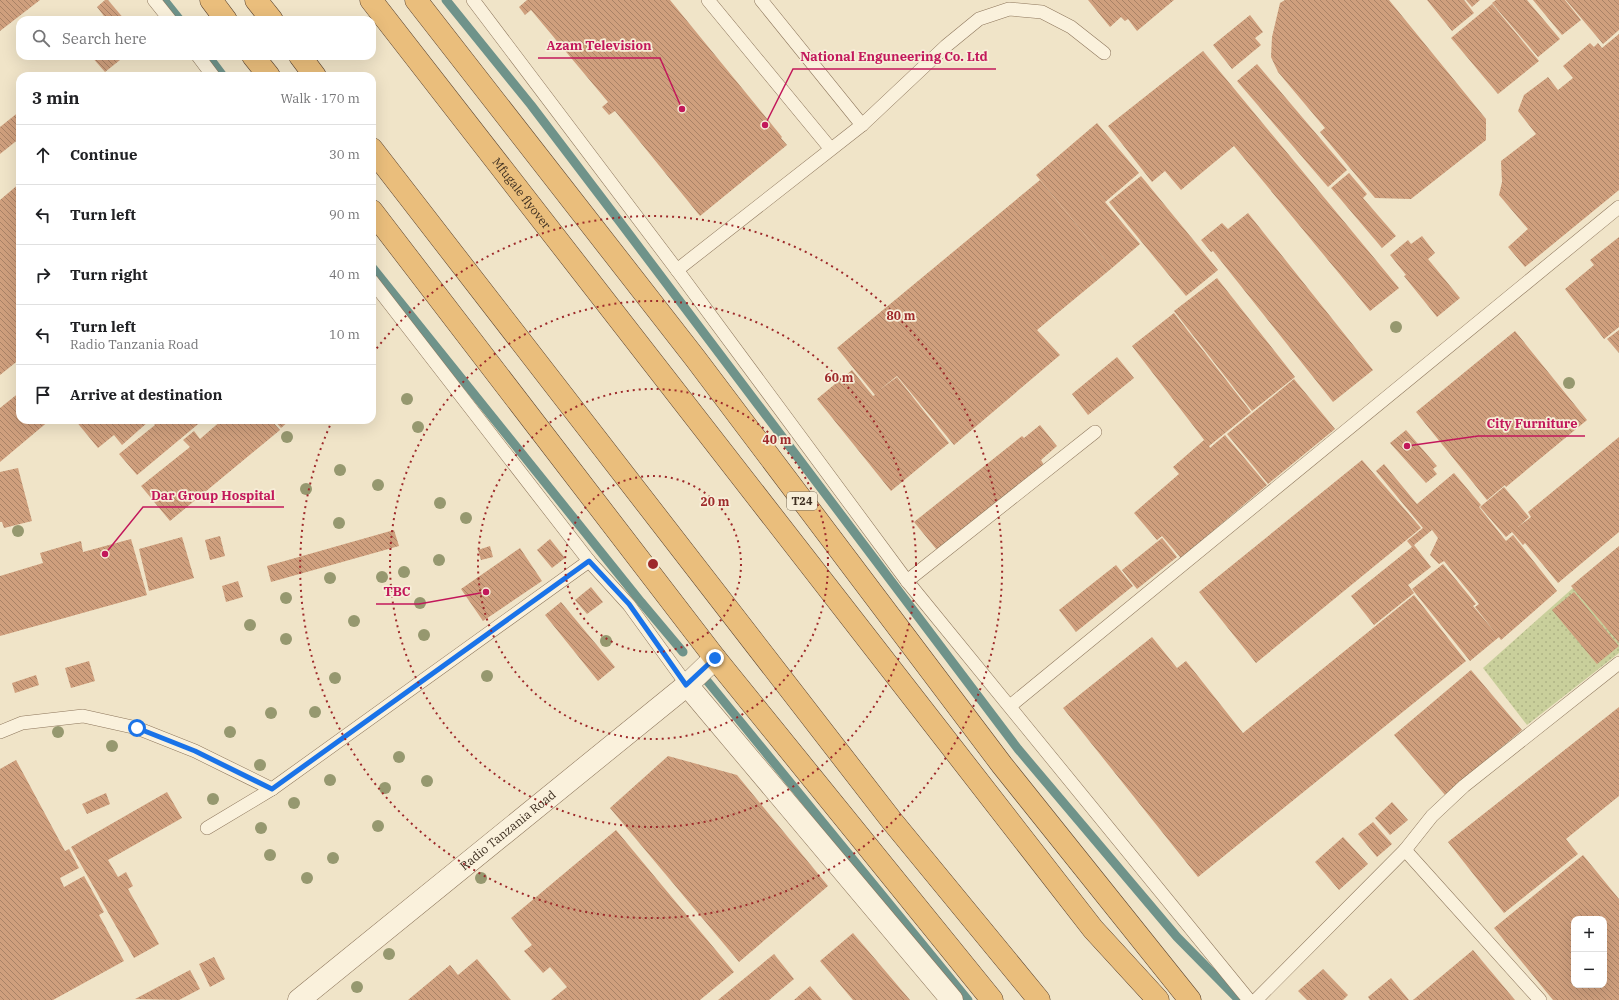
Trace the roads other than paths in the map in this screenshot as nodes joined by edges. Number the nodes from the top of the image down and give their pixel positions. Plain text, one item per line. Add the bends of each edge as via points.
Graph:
1 (154, 0) edge
2 (210, 0) edge
3 (256, 0) edge
4 (371, 0) edge
5 (416, 0) edge
6 (474, 0) edge
7 (708, 0) edge
8 (761, 0) edge
9 (167, 16) edge
10 (223, 16) edge
11 (269, 16) edge
12 (1104, 53) dead end
13 (201, 60) edge
14 (256, 60) edge
15 (303, 60) edge
16 (210, 72) edge
17 (266, 72) edge
18 (312, 72) edge
19 (862, 125) junction
20 (830, 148) junction
21 (376, 154) edge
22 (1619, 207) edge
23 (376, 216) edge
24 (677, 270) junction
25 (376, 286) edge
26 (1095, 432) dead end
27 (589, 561) junction
28 (907, 581) junction
29 (715, 658) junction
30 (1619, 663) edge
31 (686, 685) junction
32 (1010, 706) junction
33 (0, 732) edge
34 (272, 789) junction
35 (207, 828) dead end
36 (1405, 850) junction
37 (299, 1000) edge
38 (952, 1000) edge
39 (992, 1000) edge
40 (1039, 1000) edge
41 (1158, 1000) edge
42 (1190, 1000) edge
43 (1249, 1000) edge
44 (1256, 1000) edge
45 (1540, 1000) edge

1 - 9 lane
2 - 10 highway
3 - 11 highway
4 - 41 highway, Mfugale flyover via 1093,929
5 - 42 highway, T24 via 695,358 1002,766
6 - 24 lane
7 - 20 lane
8 - 19 lane
12 - 19 lane via 1071,27 1042,12 1009,9 979,19 946,46
13 - 16 lane
14 - 17 highway
15 - 18 highway
19 - 20 lane
20 - 24 lane
21 - 40 highway via 892,821
22 - 32 lane
23 - 29 highway
24 - 28 lane
25 - 27 lane
26 - 28 lane
27 - 31 lane via 629,604
27 - 34 lane
28 - 32 lane
29 - 31 street, Radio Tanzania Road
29 - 39 highway
30 - 36 lane via 1464,786 1432,816
31 - 37 street, Radio Tanzania Road
31 - 38 street
32 - 43 lane
33 - 34 lane via 22,723 83,716 137,728 195,751
34 - 35 lane
36 - 44 lane
36 - 45 lane

